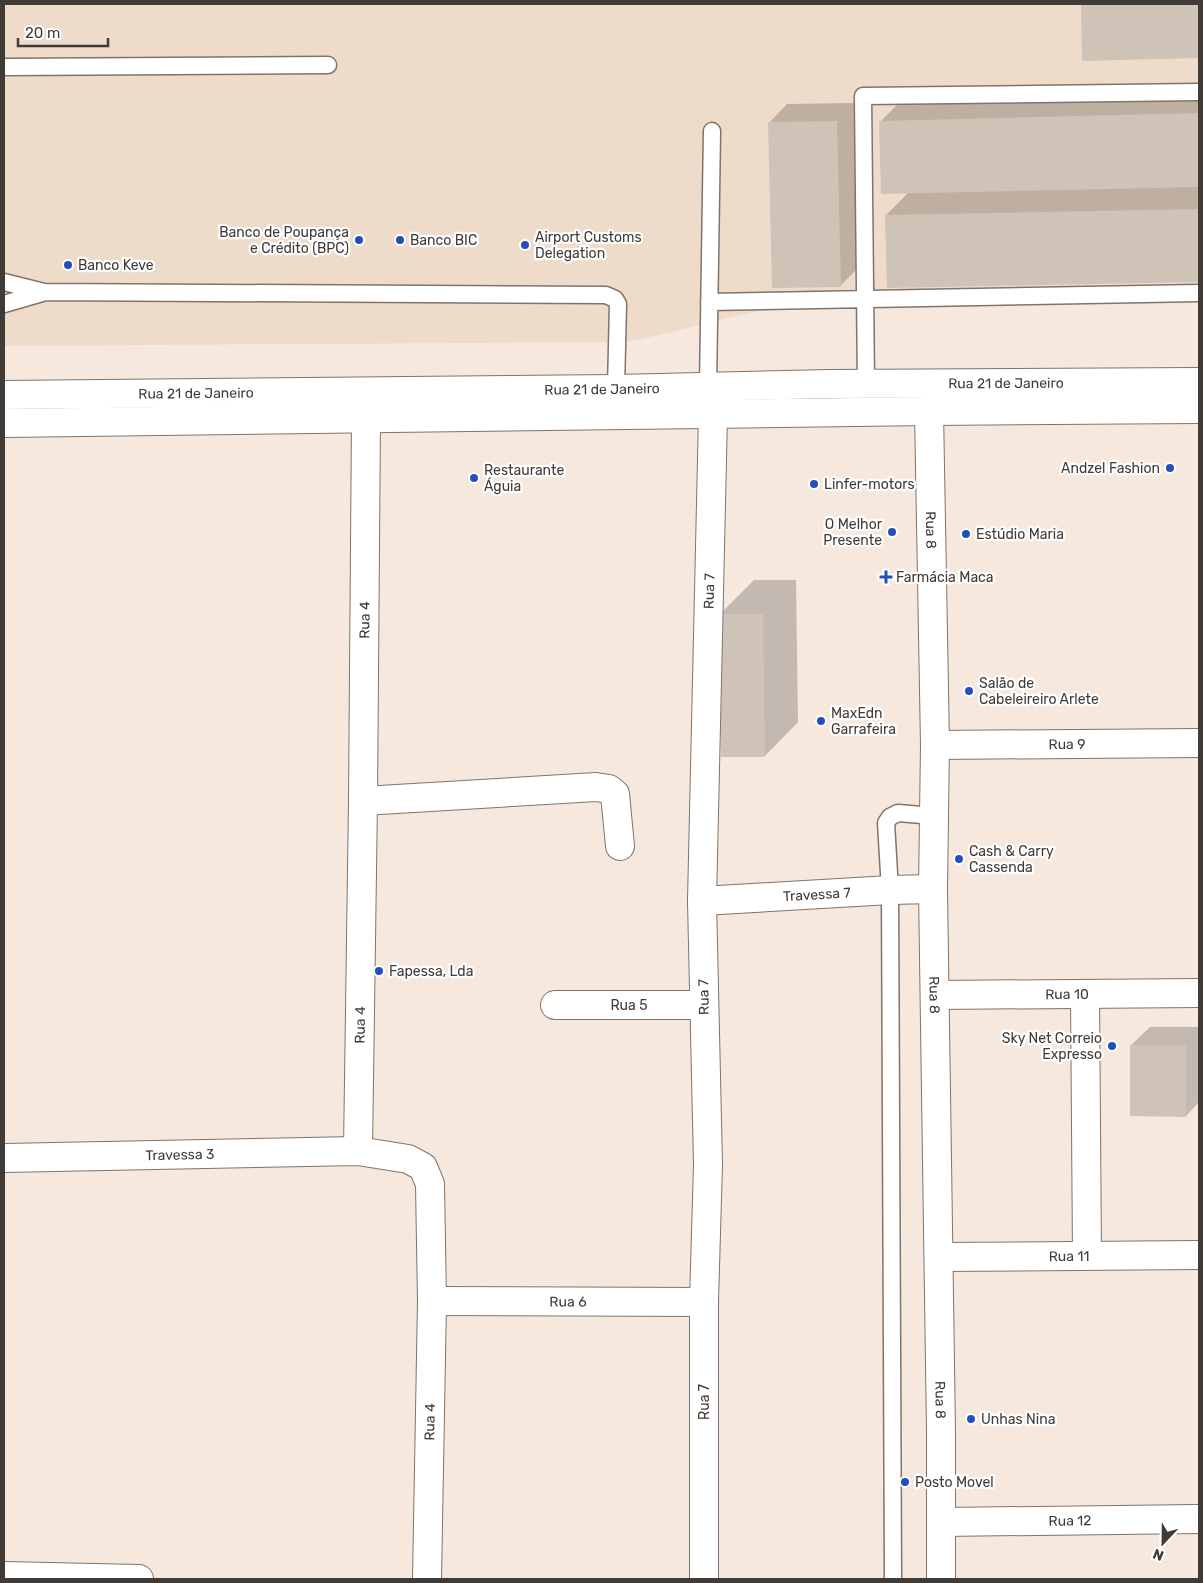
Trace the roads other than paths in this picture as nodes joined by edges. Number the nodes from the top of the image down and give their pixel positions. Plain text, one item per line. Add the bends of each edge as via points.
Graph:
1 (328, 65) dead end
2 (4, 67) edge
3 (1199, 92) edge
4 (712, 131) dead end
5 (4, 282) edge
6 (44, 292) junction
7 (1199, 293) edge
8 (865, 299) junction
9 (709, 302) junction
10 (4, 304) edge
11 (1199, 382) edge
12 (866, 384) junction
13 (708, 387) junction
14 (616, 389) junction
15 (4, 395) edge
16 (1199, 409) edge
17 (929, 411) junction
18 (713, 415) junction
19 (366, 418) junction
20 (4, 423) edge
21 (1199, 743) edge
22 (935, 745) junction
23 (364, 801) junction
24 (934, 816) junction
25 (620, 846) dead end
26 (933, 889) junction
27 (890, 890) junction
28 (702, 901) junction
29 (1199, 993) edge
30 (935, 995) junction
31 (1086, 995) junction
32 (555, 1005) dead end
33 (704, 1005) junction
34 (358, 1151) junction
35 (4, 1158) edge
36 (1087, 1255) junction
37 (1199, 1255) edge
38 (939, 1257) junction
39 (432, 1301) junction
40 (704, 1302) junction
41 (1199, 1518) edge
42 (941, 1522) junction
43 (4, 1576) edge
44 (139, 1579) edge
45 (427, 1579) edge
46 (704, 1579) edge
47 (893, 1579) edge
48 (941, 1579) edge

1 - 2 lane
3 - 8 lane via 863,96
4 - 9 lane
5 - 6 lane
6 - 10 lane
6 - 14 lane via 606,295 618,304
7 - 8 lane
8 - 9 lane
8 - 12 lane
9 - 13 lane
11 - 12 street, Rua 21 de Janeiro
12 - 13 street, Rua 21 de Janeiro
13 - 14 street, Rua 21 de Janeiro
14 - 15 street, Rua 21 de Janeiro
16 - 17 street, Rua 21 de Janeiro
17 - 18 street, Rua 21 de Janeiro
17 - 22 street, Rua 8
18 - 19 street, Rua 21 de Janeiro
18 - 28 street, Rua 7
19 - 20 street, Rua 21 de Janeiro
19 - 23 street, Rua 4
21 - 22 street, Rua 9
22 - 24 street, Rua 8
23 - 25 street via 596,787 609,789 614,794
23 - 34 street, Rua 4
24 - 26 street, Rua 8
24 - 27 lane via 898,813 890,816 886,823
26 - 27 street, Travessa 7
26 - 30 street, Rua 8
27 - 28 street, Travessa 7
27 - 47 lane
28 - 33 street, Rua 7
29 - 31 street, Rua 10
30 - 31 street, Rua 10
30 - 38 street, Rua 8
31 - 36 street
32 - 33 street, Rua 5
33 - 40 street, Rua 7 via 708,1164
34 - 35 street, Travessa 3
34 - 39 street, Rua 4 via 408,1159 423,1167 430,1184
36 - 37 street, Rua 11
36 - 38 street, Rua 11
38 - 42 street, Rua 8
39 - 40 street, Rua 6
39 - 45 street, Rua 4
40 - 46 street, Rua 7
41 - 42 street, Rua 12
42 - 48 street, Rua 8
43 - 44 street

